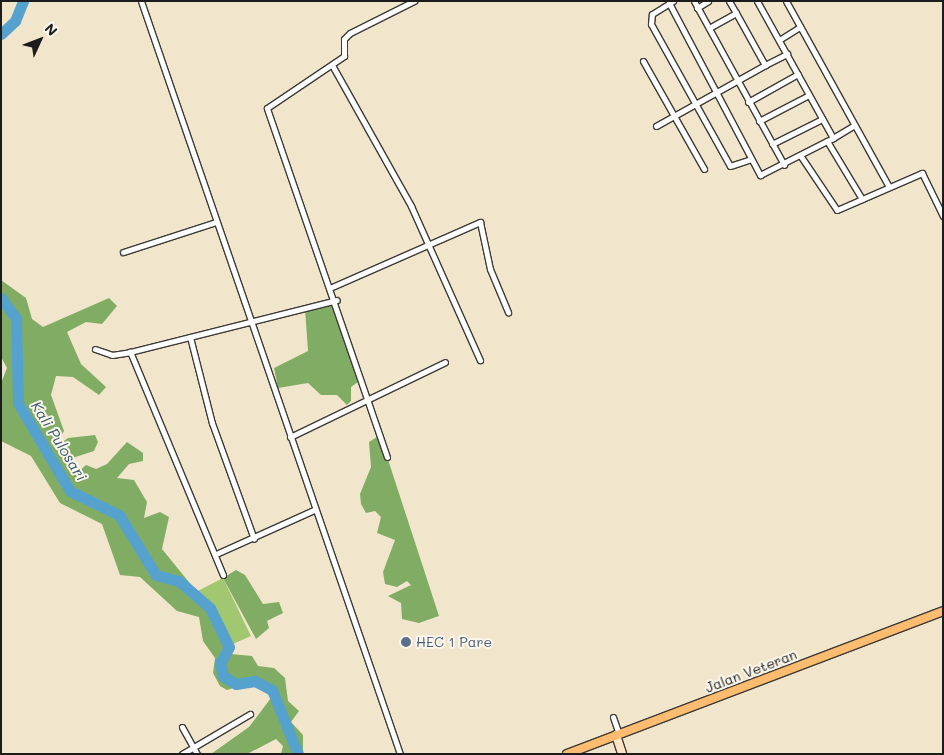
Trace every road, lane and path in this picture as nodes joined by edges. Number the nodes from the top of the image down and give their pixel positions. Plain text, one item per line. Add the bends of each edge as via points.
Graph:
1 (141, 1) edge
2 (414, 1) edge
3 (694, 1) edge
4 (708, 1) edge
5 (729, 1) edge
6 (757, 1) edge
7 (786, 1) edge
8 (671, 2) edge
9 (697, 8) junction
10 (736, 13) junction
11 (800, 27) junction
12 (709, 28) junction
13 (779, 40) junction
14 (787, 54) junction
15 (643, 61) dead end
16 (332, 65) junction
17 (765, 65) junction
18 (798, 74) junction
19 (736, 81) junction
20 (716, 93) junction
21 (809, 95) junction
22 (748, 102) junction
23 (696, 104) junction
24 (674, 116) junction
25 (822, 118) junction
26 (759, 121) junction
27 (656, 126) dead end
28 (853, 126) junction
29 (833, 138) junction
30 (827, 141) junction
31 (772, 144) junction
32 (800, 155) junction
33 (751, 159) junction
34 (784, 165) junction
35 (704, 169) dead end
36 (888, 185) junction
37 (862, 199) junction
38 (943, 216) edge
39 (216, 222) junction
40 (428, 244) junction
41 (123, 252) dead end
42 (332, 286) junction
43 (336, 300) junction
44 (508, 312) dead end
45 (250, 323) junction
46 (190, 337) junction
47 (94, 349) dead end
48 (130, 352) junction
49 (480, 360) dead end
50 (445, 362) dead end
51 (369, 401) junction
52 (290, 437) junction
53 (387, 457) dead end
54 (314, 510) junction
55 (254, 539) junction
56 (216, 554) junction
57 (224, 575) dead end
58 (943, 611) edge
59 (250, 714) dead end
60 (612, 717) dead end
61 (182, 728) dead end
62 (618, 734) junction
63 (194, 748) junction
64 (182, 754) edge
65 (197, 754) edge
66 (400, 754) edge
67 (567, 754) edge
68 (622, 754) edge

1 - 39 street
2 - 16 street via 350,33 344,38 346,52
3 - 9 street
4 - 9 street
5 - 10 street
6 - 13 street
7 - 11 street
8 - 20 street
8 - 23 street via 652,14 651,24
9 - 12 street
10 - 12 street
10 - 17 street
11 - 13 street
11 - 28 street
12 - 19 street
13 - 14 street
14 - 17 street
14 - 18 street
15 - 24 street
16 - 40 street
16 - 42 street via 267,108
17 - 19 street
18 - 21 street
18 - 22 street
19 - 20 street
19 - 22 street
20 - 23 street
20 - 33 street
21 - 25 street
21 - 26 street
22 - 26 street
23 - 24 street
23 - 33 street via 730,166
24 - 27 street
24 - 35 street
25 - 29 street
25 - 31 street
26 - 31 street
28 - 29 street
28 - 36 street
29 - 30 street
30 - 32 street
30 - 37 street
31 - 34 street
32 - 34 street
32 - 37 street via 835,209
33 - 34 street via 762,176
36 - 37 street
36 - 38 street via 922,173
39 - 41 street
39 - 45 street
40 - 42 street
40 - 44 street via 482,223 490,269
40 - 49 street
42 - 43 street
43 - 45 street
43 - 51 street
45 - 46 street
45 - 52 street
46 - 48 street
46 - 55 street via 212,423
47 - 48 street via 112,355
48 - 56 street
50 - 51 street
51 - 52 street
51 - 53 street
52 - 54 street
54 - 55 street
54 - 66 street
55 - 56 street
56 - 57 street
58 - 62 main road, Jalan Veteran
59 - 63 street
60 - 62 street
61 - 63 street
62 - 67 main road, Jalan Veteran
62 - 68 street
63 - 64 street
63 - 65 street

